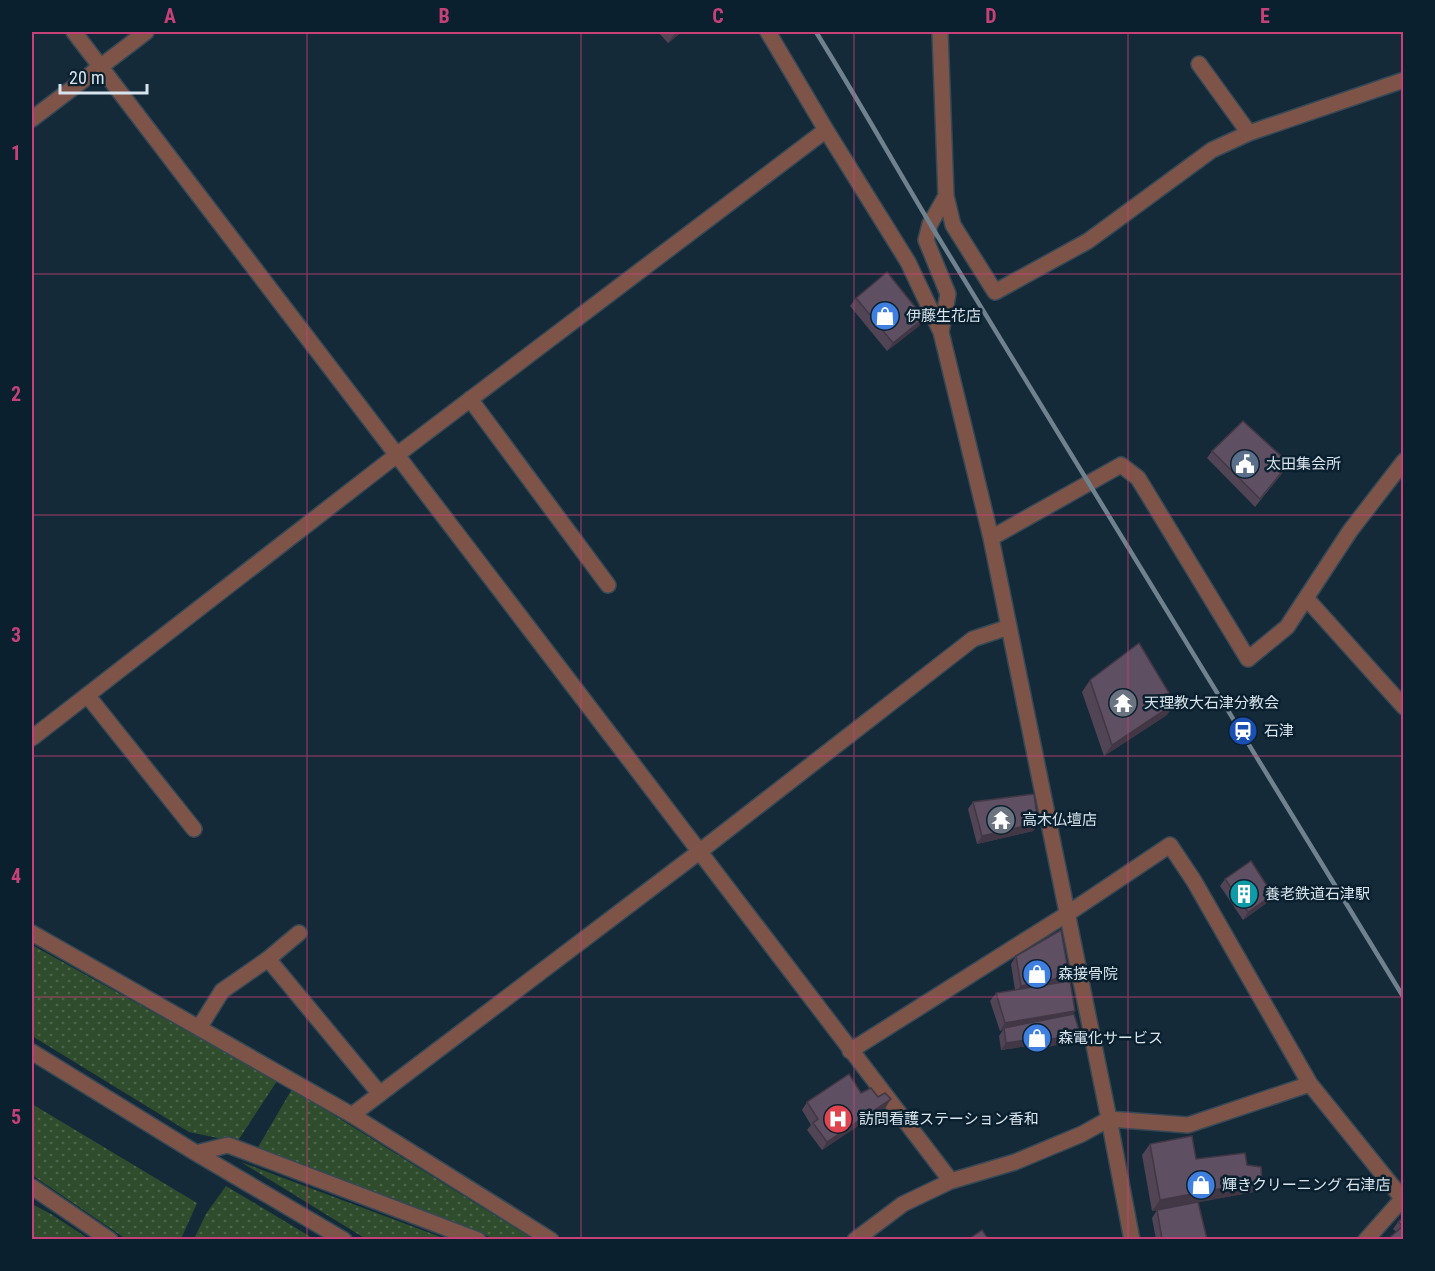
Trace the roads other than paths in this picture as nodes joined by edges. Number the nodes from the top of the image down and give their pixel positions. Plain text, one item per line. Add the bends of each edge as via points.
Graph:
1 (74, 32) edge
2 (146, 32) edge
3 (768, 32) edge
4 (940, 32) edge
5 (1198, 64) dead end
6 (100, 66) junction
7 (1404, 80) edge
8 (32, 119) edge
9 (826, 130) junction
10 (1249, 133) junction
11 (946, 196) junction
12 (941, 332) junction
13 (470, 399) junction
14 (398, 454) junction
15 (1404, 461) edge
16 (991, 538) junction
17 (608, 585) dead end
18 (1306, 598) junction
19 (1009, 627) junction
20 (87, 695) junction
21 (1404, 707) edge
22 (32, 738) edge
23 (194, 829) dead end
24 (699, 852) junction
25 (1067, 914) junction
26 (32, 933) edge
27 (299, 933) dead end
28 (268, 959) junction
29 (199, 1028) junction
30 (850, 1051) junction
31 (32, 1052) edge
32 (1310, 1083) junction
33 (380, 1094) junction
34 (352, 1115) junction
35 (1109, 1119) junction
36 (196, 1153) junction
37 (951, 1181) junction
38 (32, 1187) edge
39 (1403, 1198) edge
40 (110, 1239) edge
41 (344, 1239) edge
42 (478, 1239) edge
43 (551, 1239) edge
44 (855, 1239) edge
45 (1132, 1239) edge
46 (1366, 1239) edge

1 - 6 street
2 - 6 street
3 - 9 street
4 - 11 street
5 - 10 street
6 - 8 street
6 - 14 street
7 - 10 street
9 - 12 street via 908,261
9 - 13 street
10 - 11 street via 1212,150 1088,241 995,292 953,225
11 - 12 street via 926,240 948,294
12 - 16 street
13 - 14 street
13 - 17 street
14 - 20 street
14 - 24 street
15 - 18 street via 1350,531
16 - 18 street via 1121,465 1138,478 1248,659 1287,627
16 - 19 street
18 - 21 street
19 - 24 street via 973,639
19 - 25 street
20 - 22 street
20 - 23 street
24 - 30 street
24 - 33 street
25 - 30 street
25 - 32 street via 1170,845
25 - 35 street
26 - 29 street
27 - 28 street
28 - 29 street via 222,991
28 - 33 street
29 - 34 street
30 - 37 street
31 - 36 street
32 - 35 street via 1188,1125
32 - 39 street
33 - 34 street
34 - 43 street
35 - 37 street via 1015,1162
35 - 45 street
36 - 41 street
36 - 42 street via 228,1145
37 - 44 street via 903,1204
38 - 40 street
39 - 46 street

